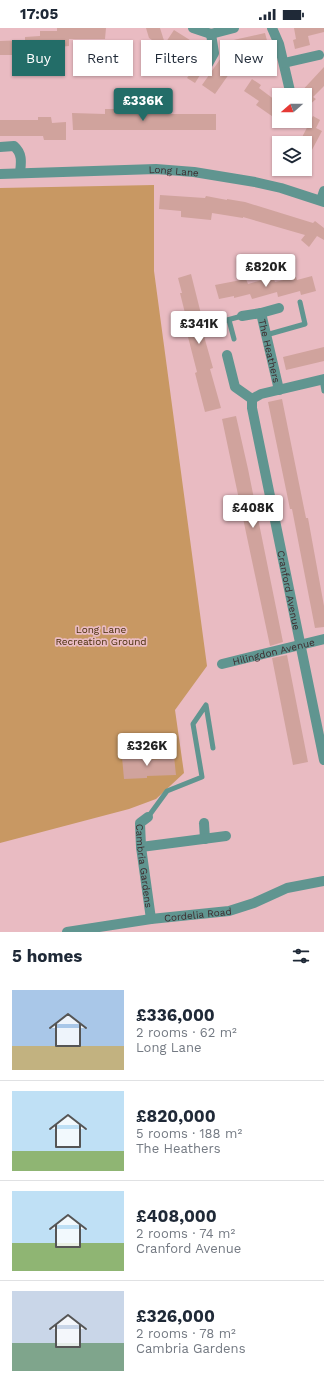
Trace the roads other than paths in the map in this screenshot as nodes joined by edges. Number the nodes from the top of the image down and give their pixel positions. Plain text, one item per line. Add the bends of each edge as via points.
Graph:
1 (193, 28) edge
2 (234, 28) edge
3 (272, 28) edge
4 (211, 34) junction
5 (212, 40) edge
6 (212, 40) edge
7 (319, 55) dead end
8 (212, 56) edge
9 (284, 63) junction
10 (289, 88) edge
11 (0, 147) edge
12 (20, 173) junction
13 (0, 174) edge
14 (323, 198) edge
15 (300, 302) dead end
16 (279, 308) dead end
17 (261, 313) junction
18 (242, 316) joint
19 (229, 320) junction
20 (216, 323) dead end
21 (266, 335) junction
22 (234, 340) dead end
23 (227, 355) dead end
24 (323, 379) edge
25 (279, 390) junction
26 (324, 391) edge
27 (252, 399) junction
28 (324, 639) edge
29 (300, 645) junction
30 (222, 664) dead end
31 (213, 748) dead end
32 (324, 760) edge
33 (148, 817) joint
34 (204, 823) dead end
35 (226, 836) dead end
36 (205, 839) junction
37 (141, 847) junction
38 (324, 881) edge
39 (151, 919) junction
40 (113, 929) edge
41 (67, 932) edge

1 - 4 street
2 - 4 street
3 - 9 street
4 - 5 street
6 - 8 street
7 - 9 street
9 - 10 street
11 - 12 street via 14,146 18,150 21,158
12 - 13 street, Long Lane
12 - 14 street, Long Lane via 156,169 194,172 255,182
15 - 21 lane via 305,324
16 - 17 street, The Heathers
17 - 18 street, The Heathers
17 - 21 street, The Heathers
18 - 19 lane
19 - 20 lane
19 - 22 lane
21 - 25 street, The Heathers
23 - 27 street via 235,387
24 - 25 street
24 - 26 lane
25 - 27 street
27 - 29 street, Cranford Avenue
28 - 29 street, Hilingdon Avenue
29 - 30 street, Hilingdon Avenue
29 - 32 street, Cranford Avenue
31 - 33 lane via 206,705 193,724 202,777 167,791
33 - 37 street, Cambria Gardens via 140,823
34 - 36 street
35 - 36 street
36 - 37 street
37 - 39 street, Cambria Gardens
38 - 39 street, Cordelia Road via 287,888 254,903 229,910
39 - 40 street, Cordelia Road
40 - 41 street, Cordelia Road

